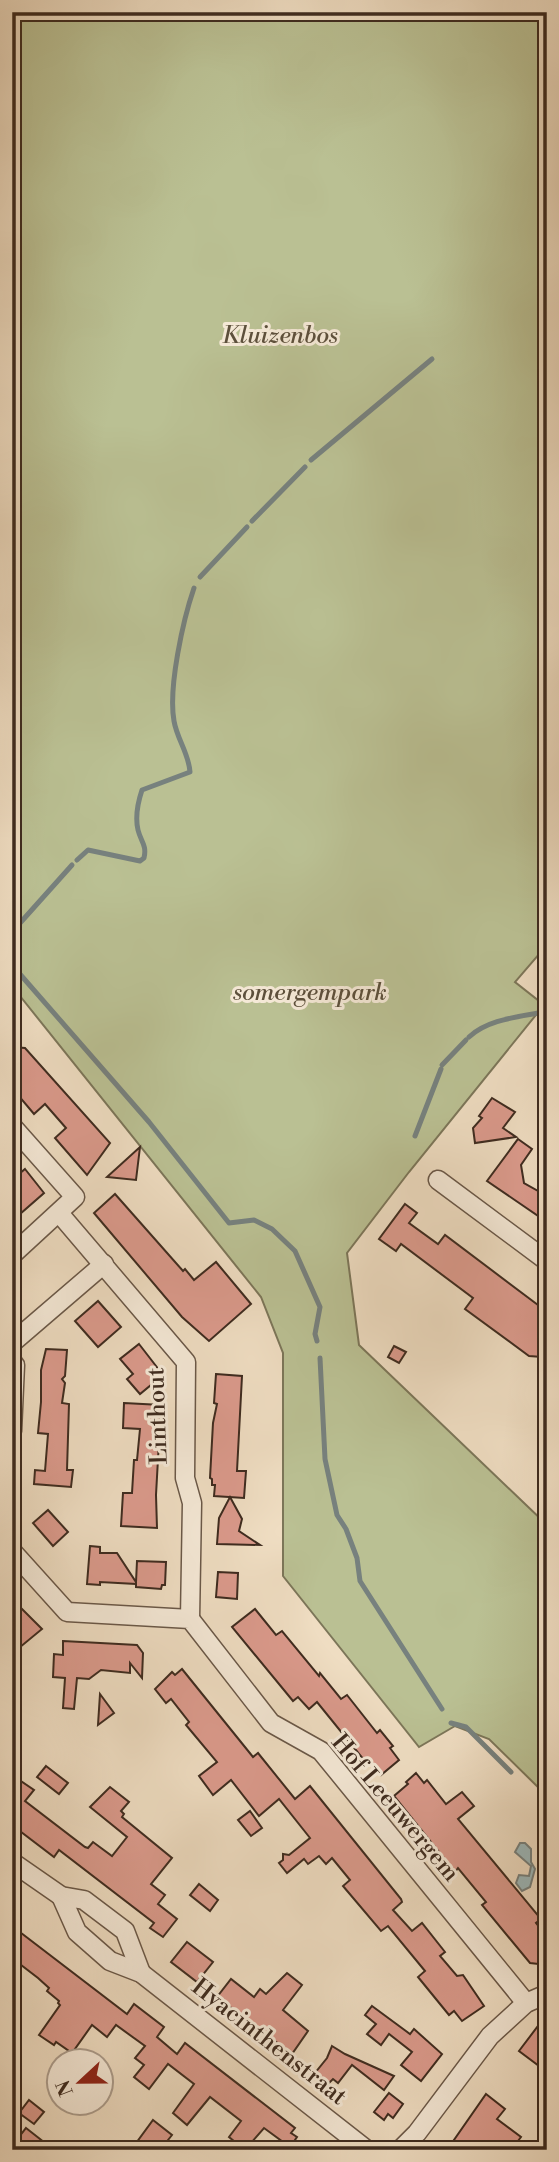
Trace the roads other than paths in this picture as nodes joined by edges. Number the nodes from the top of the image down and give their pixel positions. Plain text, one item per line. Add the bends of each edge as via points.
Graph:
1 (12, 1126) edge
2 (438, 1180) dead end
3 (59, 1213) junction
4 (12, 1255) edge
5 (547, 1261) edge
6 (104, 1264) junction
7 (12, 1343) edge
8 (12, 1362) edge
9 (12, 1431) edge
10 (12, 1551) edge
11 (190, 1619) junction
12 (12, 1862) edge
13 (61, 1896) junction
14 (141, 1973) junction
15 (547, 1994) edge
16 (526, 2003) junction
17 (367, 2150) edge
18 (400, 2150) edge

1 - 3 street via 75,1197
2 - 5 street
3 - 4 street
3 - 6 street, Linthout
6 - 7 street
6 - 11 street, Linthout via 186,1362 185,1478 192,1503
8 - 9 street
10 - 11 street via 67,1612
11 - 16 street, Hof Leeuwergem via 271,1723 321,1751
12 - 13 street
13 - 14 street, Hyacinthenstraat via 77,1932 110,1961
13 - 14 street via 84,1900 125,1931
14 - 17 street, Hyacinthenstraat
15 - 16 street
16 - 18 street via 490,2036

